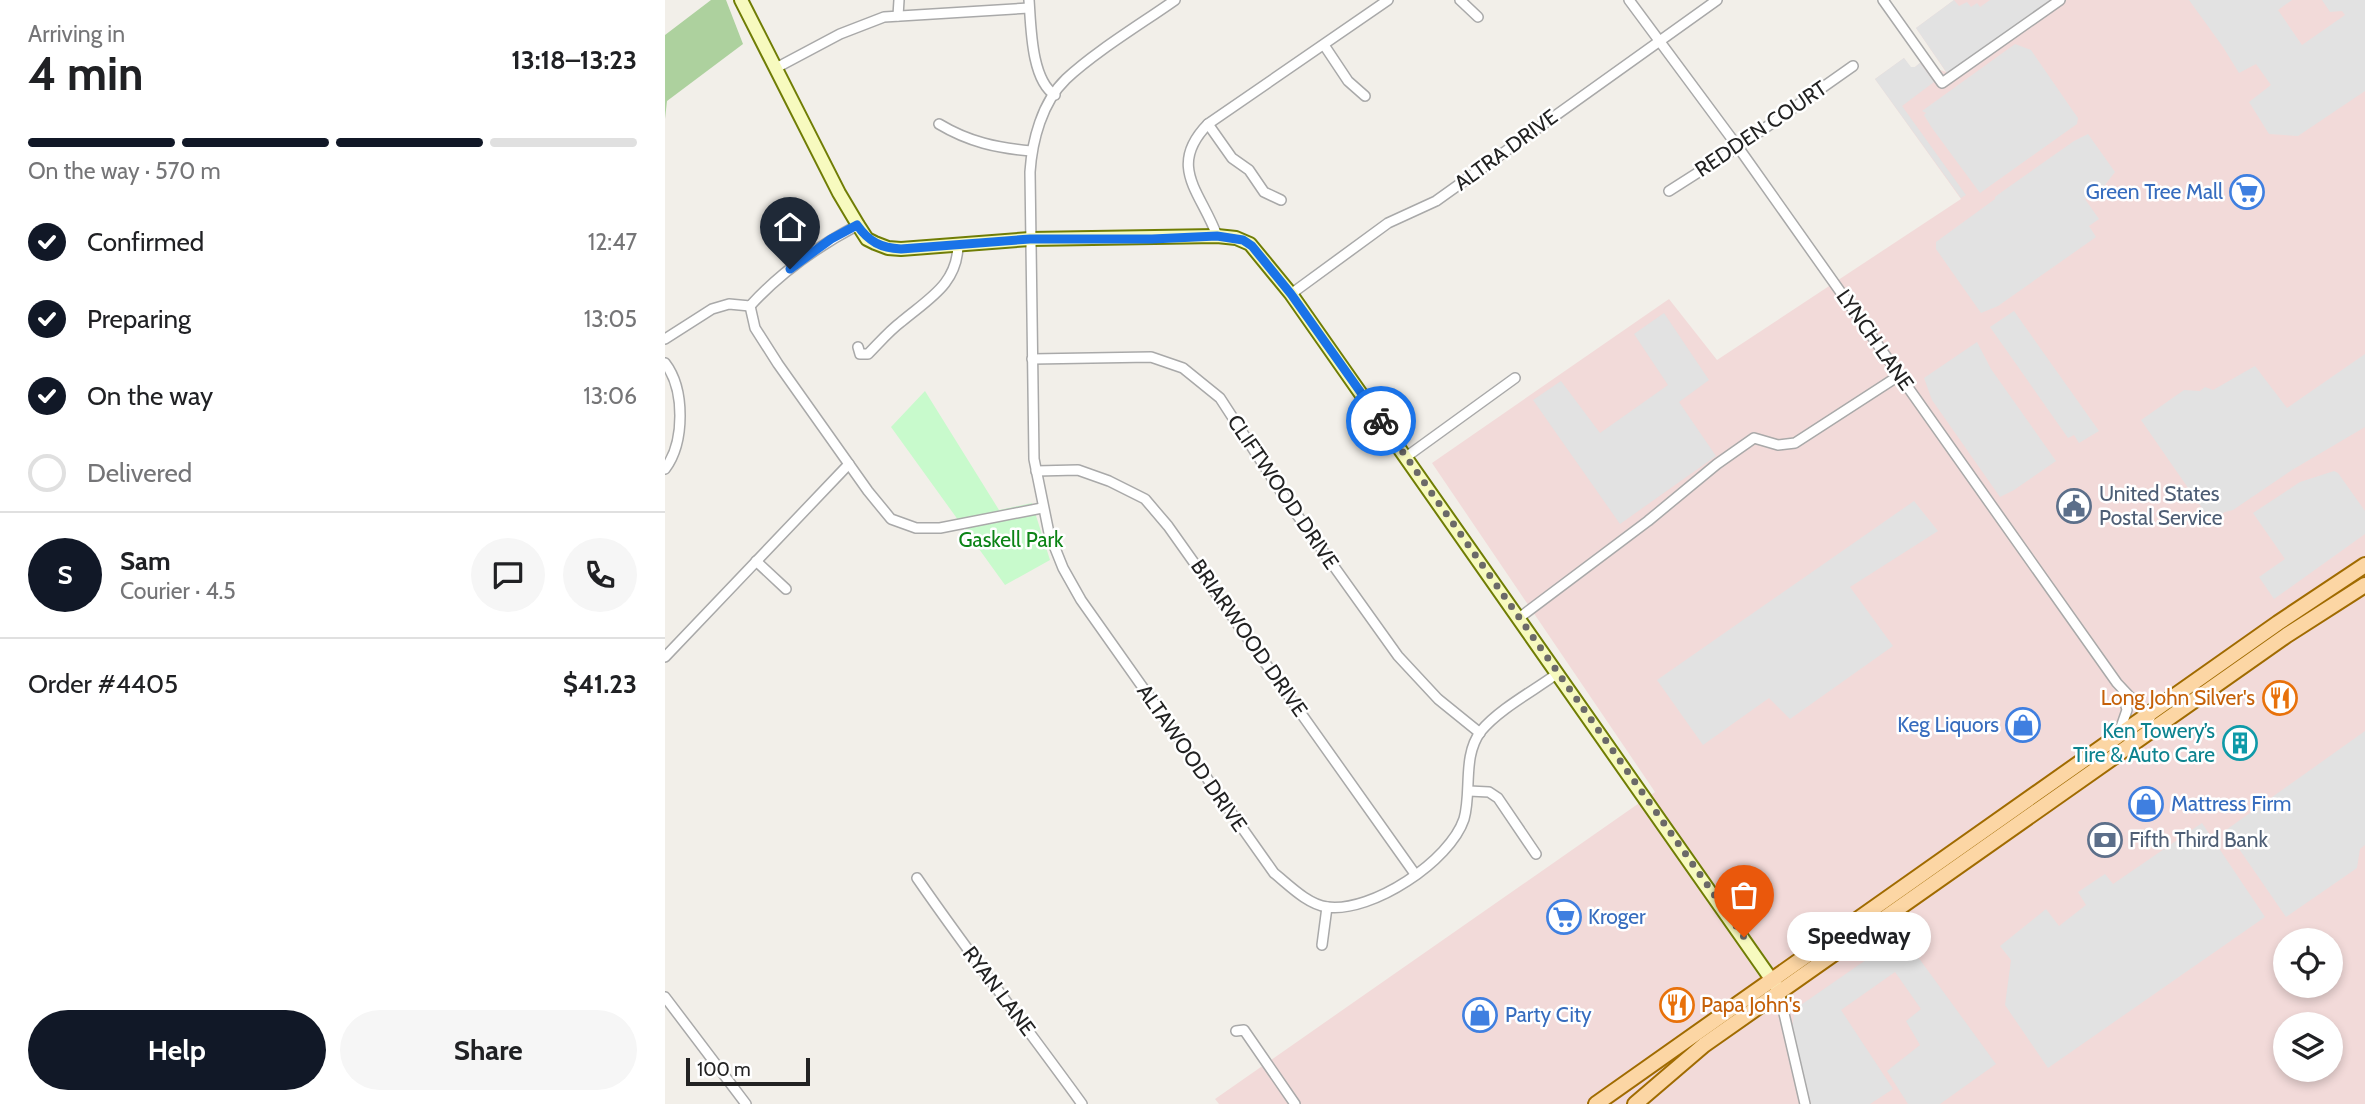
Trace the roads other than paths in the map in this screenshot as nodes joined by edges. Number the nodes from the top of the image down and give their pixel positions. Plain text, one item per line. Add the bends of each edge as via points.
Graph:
1 (741, 0) edge
2 (899, 0) edge
3 (1388, 0) edge
4 (1460, 0) edge
5 (1629, 0) edge
6 (1717, 0) edge
7 (1882, 0) edge
8 (2060, 0) edge
9 (1171, 1) edge
10 (1029, 4) edge
11 (898, 16) junction
12 (1478, 18) dead end
13 (1659, 41) junction
14 (1324, 45) junction
15 (1853, 66) dead end
16 (776, 68) junction
17 (1055, 94) junction
18 (1365, 96) dead end
19 (939, 124) dead end
20 (1208, 124) junction
21 (1738, 147) junction
22 (1031, 151) junction
23 (1669, 191) dead end
24 (1281, 200) dead end
25 (857, 225) junction
26 (1217, 236) junction
27 (1030, 239) junction
28 (958, 244) junction
29 (1291, 294) junction
30 (750, 306) junction
31 (665, 339) edge
32 (858, 347) dead end
33 (1033, 359) junction
34 (665, 363) edge
35 (1900, 375) junction
36 (1515, 378) dead end
37 (1406, 457) junction
38 (849, 464) junction
39 (665, 469) edge
40 (1036, 471) junction
41 (1042, 508) junction
42 (756, 561) junction
43 (2365, 565) edge
44 (2365, 584) edge
45 (786, 589) dead end
46 (1519, 618) junction
47 (665, 657) edge
48 (1558, 673) junction
49 (2117, 683) junction
50 (2147, 715) junction
51 (2158, 727) junction
52 (1480, 733) junction
53 (2114, 739) junction
54 (1469, 791) junction
55 (1536, 854) dead end
56 (1415, 874) junction
57 (917, 878) dead end
58 (1327, 907) junction
59 (1322, 945) dead end
60 (1776, 986) junction
61 (665, 997) edge
62 (1236, 1031) dead end
63 (746, 1104) edge
64 (1082, 1104) edge
65 (1295, 1104) edge
66 (1596, 1104) edge
67 (1635, 1104) edge
68 (1805, 1104) edge

1 - 16 main road
2 - 11 street
3 - 14 street
4 - 12 street
5 - 13 street, LYNCH LANE
6 - 13 street, ALTRA DRIVE
7 - 8 street via 1942,83
9 - 17 street, ALTAWOOD DRIVE via 1064,80
10 - 11 street
10 - 17 street via 1033,48 1043,80
11 - 16 street via 868,21
13 - 21 street, LYNCH LANE
13 - 29 street, ALTRA DRIVE via 1436,201 1388,223
14 - 18 street via 1348,81
14 - 20 street
15 - 21 street, REDDEN COURT
16 - 25 main road
17 - 22 street, ALTAWOOD DRIVE
19 - 22 street via 961,137 995,147
20 - 24 street via 1264,192
20 - 26 street via 1191,147 1188,169 1192,188
21 - 23 street, REDDEN COURT
21 - 35 street, LYNCH LANE
22 - 27 street, ALTAWOOD DRIVE
25 - 28 main road via 867,239 888,248
25 - 30 street via 770,284
26 - 27 main road
26 - 29 main road via 1250,244
27 - 28 main road
27 - 33 street, ALTAWOOD DRIVE
28 - 32 street via 958,260 937,294 869,354 860,354
29 - 37 main road
30 - 31 street via 729,304 712,309
30 - 38 street via 755,328
33 - 40 street, ALTAWOOD DRIVE
33 - 52 street, CLIFTWOOD DRIVE via 1151,357 1182,368 1220,398 1285,499 1398,656 1438,699
34 - 39 street via 680,401 677,438
35 - 46 street via 1795,443 1754,438
35 - 49 street, LYNCH LANE
36 - 37 street
37 - 46 main road
38 - 41 street via 891,519 916,528 959,525
38 - 42 street
40 - 41 street, ALTAWOOD DRIVE
40 - 56 street, BRIARWOOD DRIVE via 1078,470 1145,499
41 - 58 street, ALTAWOOD DRIVE via 1063,568 1081,600 1274,873 1304,897
42 - 45 street
42 - 47 street
43 - 50 main road
44 - 51 main road
46 - 48 main road
48 - 52 street
48 - 60 main road
49 - 50 street, LYNCH LANE
49 - 53 street, LYNCH LANE via 2127,710
50 - 51 street, LYNCH LANE
50 - 53 main road
51 - 60 main road
52 - 54 street via 1470,760
53 - 60 main road
54 - 55 street via 1489,792 1498,798
54 - 56 street via 1457,834
56 - 58 street via 1383,896
57 - 64 street, RYAN LANE
58 - 59 street
60 - 66 main road
60 - 67 main road
60 - 68 street
61 - 63 street
62 - 65 street via 1244,1030

